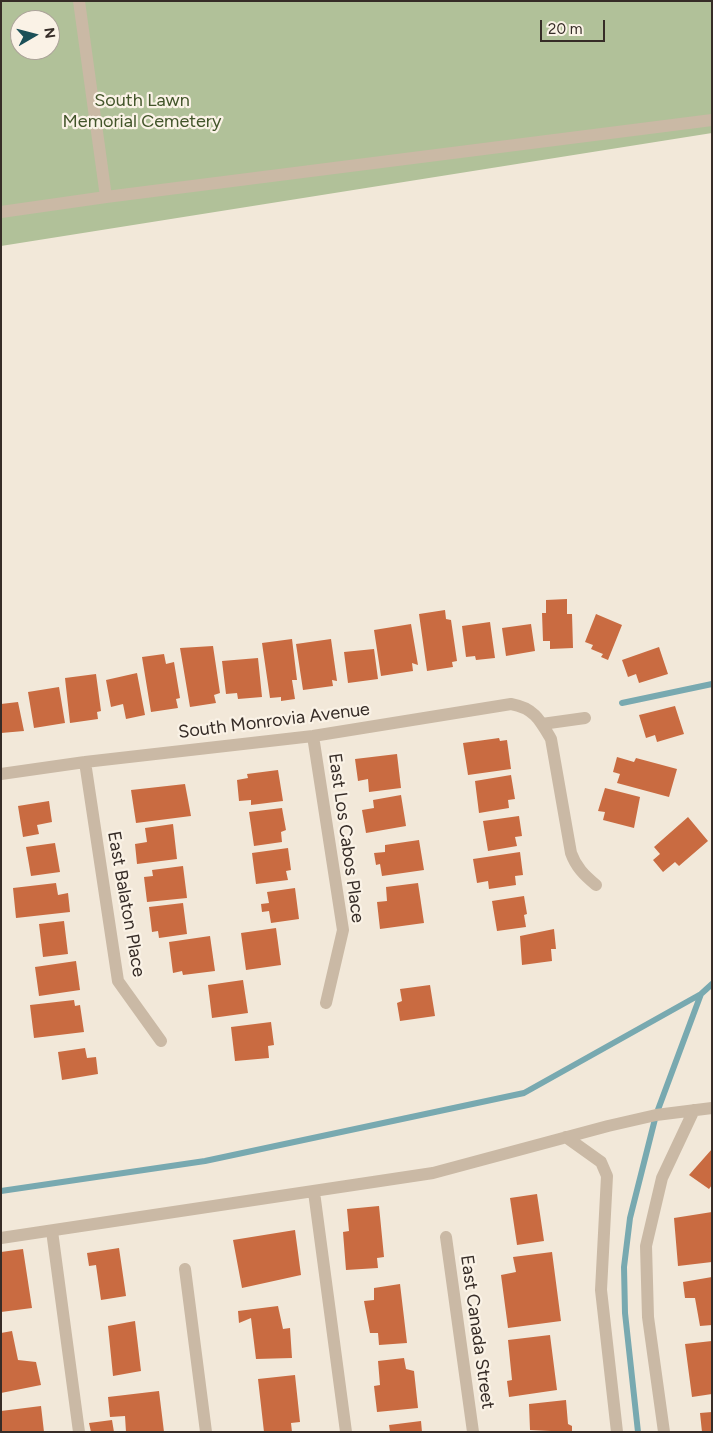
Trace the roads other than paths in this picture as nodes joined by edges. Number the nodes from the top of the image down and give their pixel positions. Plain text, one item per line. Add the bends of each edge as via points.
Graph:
1 (79, 1) edge
2 (712, 120) edge
3 (106, 197) junction
4 (1, 212) edge
5 (585, 718) dead end
6 (542, 724) junction
7 (313, 736) junction
8 (85, 762) junction
9 (1, 774) edge
10 (596, 885) dead end
11 (326, 1003) dead end
12 (161, 1041) dead end
13 (712, 1108) edge
14 (694, 1110) junction
15 (566, 1137) junction
16 (314, 1192) junction
17 (52, 1231) junction
18 (446, 1237) dead end
19 (1, 1238) edge
20 (185, 1269) dead end
21 (79, 1432) edge
22 (206, 1432) edge
23 (346, 1432) edge
24 (473, 1432) edge
25 (617, 1432) edge
26 (664, 1432) edge

1 - 3 street
2 - 3 street
3 - 4 street
5 - 6 street
6 - 7 street, South Monrovia Avenue via 524,706 511,704
6 - 10 street via 551,739 574,864
7 - 8 street, South Monrovia Avenue
7 - 11 street, East Los Cabos Place via 343,930
8 - 9 street, South Monrovia Avenue
8 - 12 street, East Balaton Place via 118,981
13 - 14 street
14 - 15 street via 656,1115
14 - 26 street via 662,1178 646,1246 648,1317
15 - 16 street via 433,1173
15 - 25 street via 601,1162 607,1176 601,1290
16 - 17 street
16 - 23 street
17 - 19 street
17 - 21 street
18 - 24 street, East Canada Street
20 - 22 street

